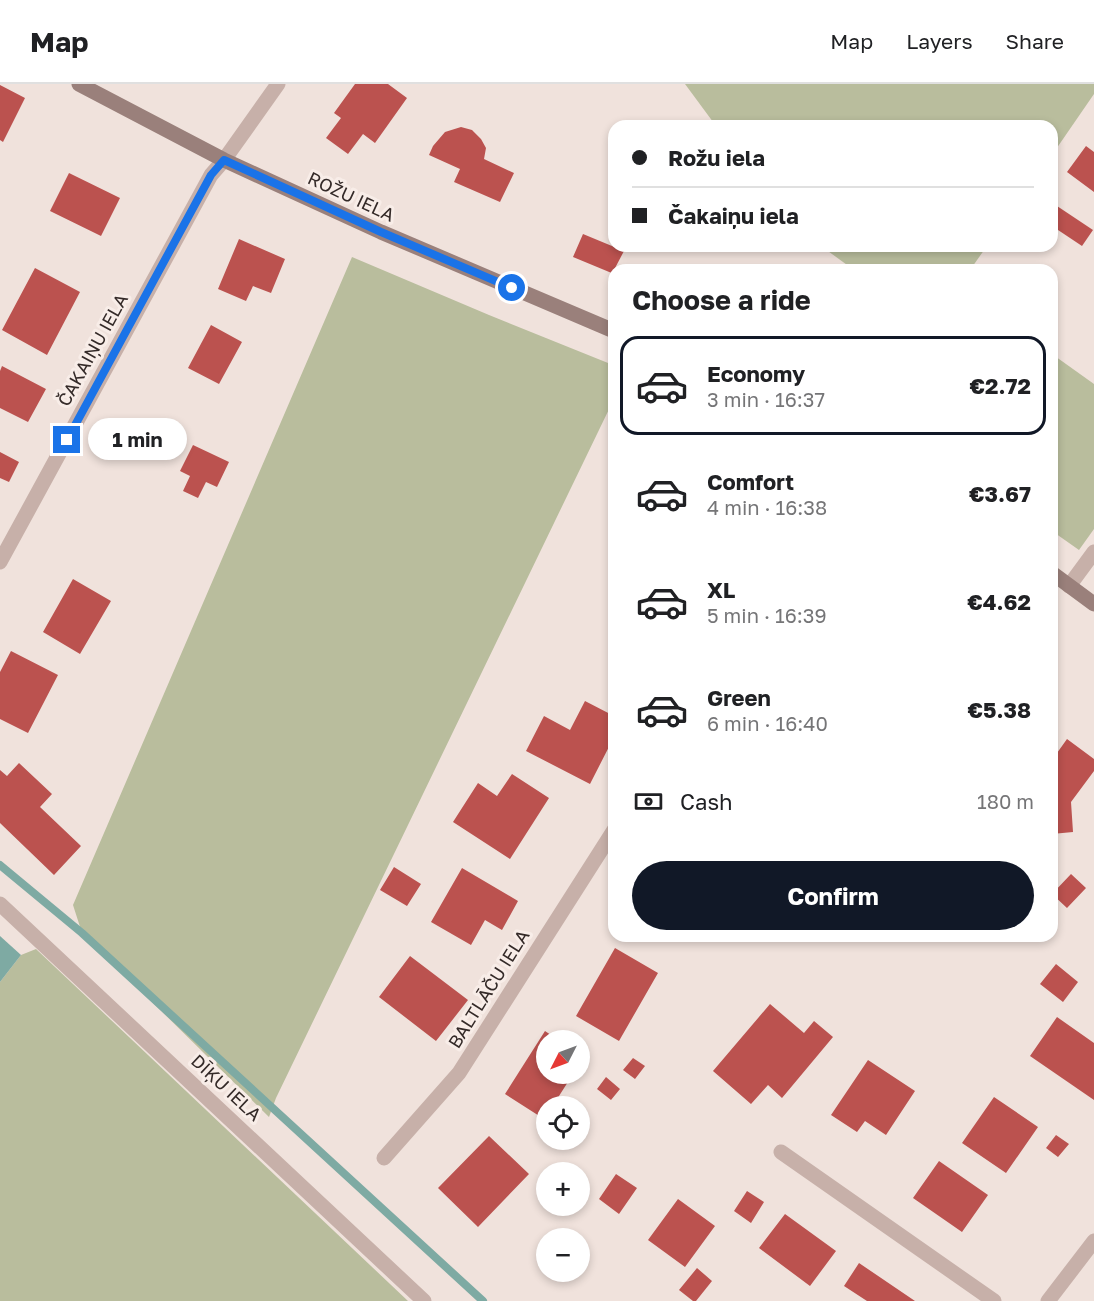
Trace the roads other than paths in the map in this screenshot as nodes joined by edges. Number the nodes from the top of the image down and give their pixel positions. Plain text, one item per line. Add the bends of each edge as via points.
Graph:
1 (79, 84) edge
2 (278, 84) edge
3 (224, 160) junction
4 (608, 328) edge
5 (1094, 552) edge
6 (0, 562) edge
7 (1058, 578) edge
8 (1069, 586) junction
9 (1094, 604) edge
10 (608, 839) edge
11 (0, 904) edge
12 (782, 1152) dead end
13 (384, 1158) dead end
14 (1094, 1241) edge
15 (424, 1301) edge
16 (994, 1301) edge
17 (1048, 1301) edge

1 - 3 street, ROŽU IELA
2 - 3 street, ČAKAIŅU IELA
3 - 4 street, ROŽU IELA
3 - 6 street, ČAKAIŅU IELA via 211,175
5 - 8 street
7 - 8 street
8 - 9 street
10 - 13 street, BALTLĀČU IELA via 459,1073
11 - 15 street, DĪĶU IELA
12 - 16 street
14 - 17 street

